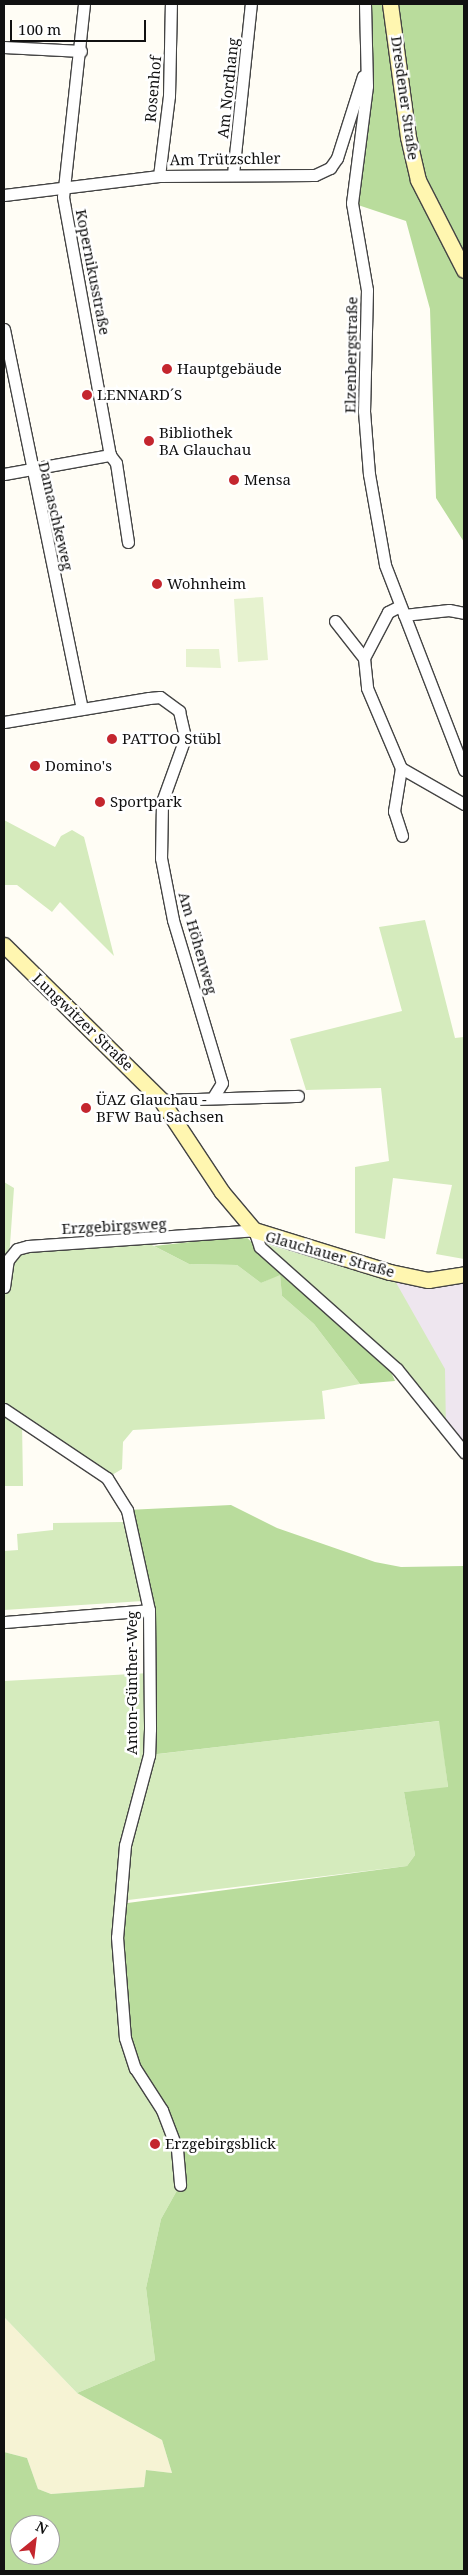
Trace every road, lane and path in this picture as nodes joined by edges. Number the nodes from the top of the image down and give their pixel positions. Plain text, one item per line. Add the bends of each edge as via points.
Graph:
1 (84, 4) edge
2 (171, 4) edge
3 (251, 4) edge
4 (364, 4) edge
5 (390, 4) edge
6 (4, 47) edge
7 (81, 50) junction
8 (368, 60) junction
9 (234, 174) junction
10 (159, 176) junction
11 (64, 186) junction
12 (4, 195) edge
13 (464, 270) edge
14 (4, 329) edge
15 (110, 455) junction
16 (30, 470) junction
17 (4, 474) edge
18 (128, 542) dead end
19 (402, 611) junction
20 (464, 613) edge
21 (335, 621) dead end
22 (364, 658) junction
23 (82, 709) junction
24 (4, 722) edge
25 (401, 768) junction
26 (464, 770) edge
27 (464, 804) edge
28 (402, 836) dead end
29 (4, 945) edge
30 (214, 1096) junction
31 (298, 1096) dead end
32 (161, 1100) junction
33 (254, 1230) junction
34 (464, 1274) edge
35 (4, 1287) edge
36 (4, 1409) edge
37 (464, 1452) edge
38 (149, 1610) junction
39 (4, 1622) edge
40 (180, 2185) dead end

1 - 7 street, Kopernikusstraße
2 - 10 street, Rosenhof via 169,96
3 - 9 street, Am Nordhang
4 - 8 street, Elzenbergstraße
5 - 13 street, Dresdener Straße via 408,137 418,180
6 - 7 street
7 - 11 street, Kopernikusstraße
8 - 9 street, Am Trützschler via 340,153 330,168 315,175
8 - 19 street, Elzenbergstraße via 352,203 367,290 364,411 369,474 384,566
9 - 10 street, Am Trützschler
10 - 11 street, Am Trützschler
11 - 12 street, Am Trützschler
11 - 15 street, Kopernikusstraße
14 - 16 street, Damaschkeweg
15 - 16 street
15 - 18 street, Kopernikusstraße via 116,462
16 - 17 street
16 - 23 street, Damaschkeweg
19 - 20 street via 449,610
19 - 22 street via 388,612
19 - 26 street, Elzenbergstraße
21 - 22 street
22 - 25 street via 368,688
23 - 24 street, Am Höhenweg
23 - 30 street, Am Höhenweg via 149,698 171,702 185,724 158,826 173,920 222,1083
25 - 27 street
25 - 28 street via 394,811
29 - 32 street, Lungwitzer Straße
30 - 31 street via 236,1100
30 - 32 street
32 - 33 street, Glauchauer Straße via 227,1199
33 - 34 street, Glauchauer Straße via 390,1272 428,1280
33 - 35 street, Erzgebirgsweg via 17,1248 8,1260
33 - 37 street via 260,1247 314,1290 391,1364
36 - 38 street, Anton-Günther-Weg via 82,1458 121,1497
38 - 39 street
38 - 40 street, Anton-Günther-Weg via 149,1755 125,1846 117,1937 125,2038 135,2068 162,2110 177,2149

